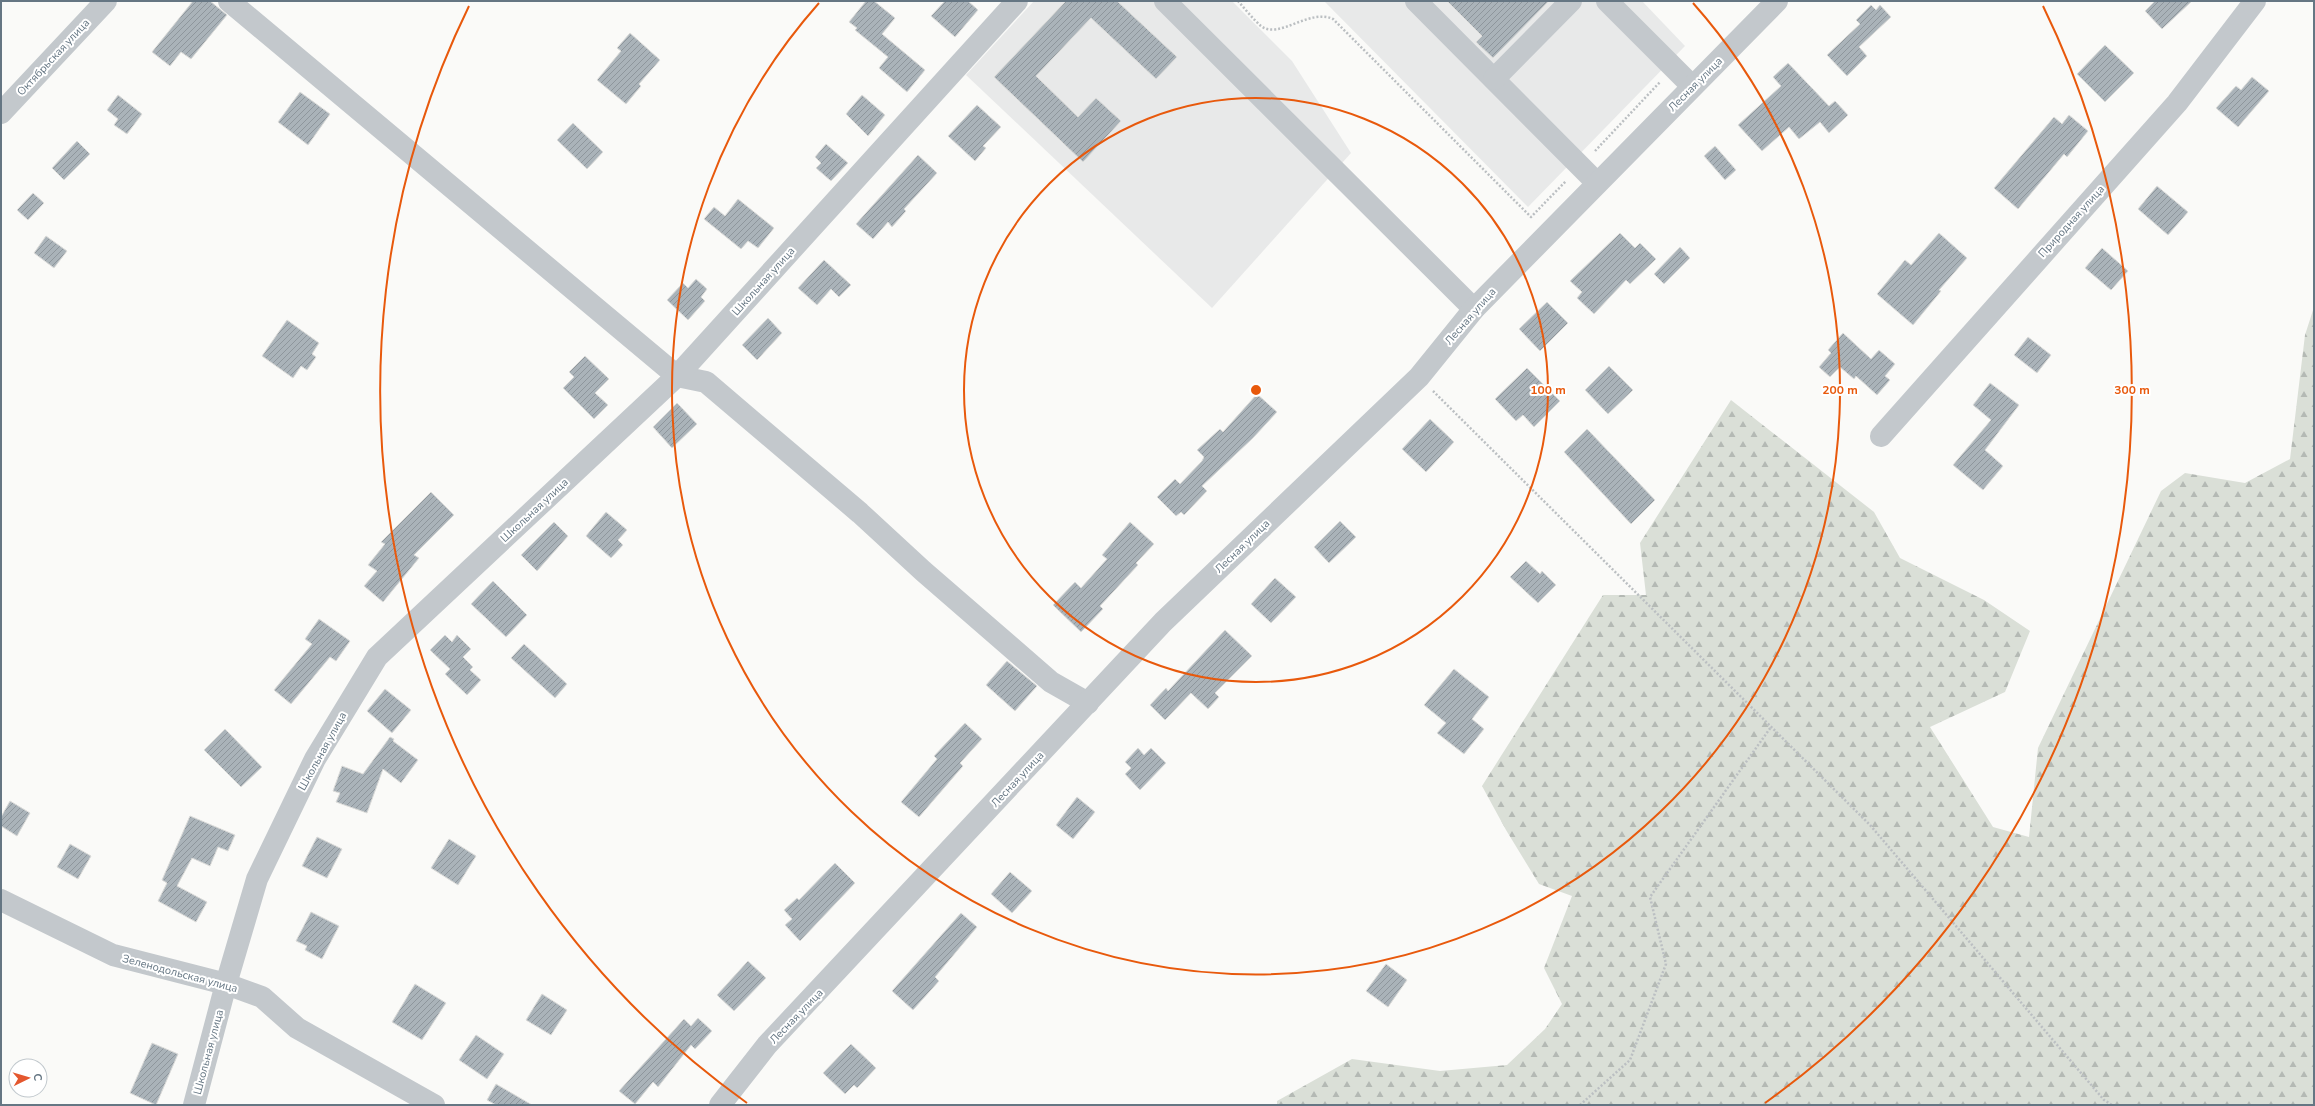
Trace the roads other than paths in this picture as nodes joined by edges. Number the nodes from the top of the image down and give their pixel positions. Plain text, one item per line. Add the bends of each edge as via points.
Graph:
1 (106, 1) edge
2 (228, 1) edge
3 (1017, 1) edge
4 (1165, 1) edge
5 (1416, 1) edge
6 (1571, 1) edge
7 (1607, 1) edge
8 (1777, 1) edge
9 (2256, 1) edge
10 (1494, 79) junction
11 (1692, 86) junction
12 (1, 113) edge
13 (1597, 183) junction
14 (1474, 309) junction
15 (677, 376) junction
16 (1881, 436) dead end
17 (1088, 703) junction
18 (1, 900) edge
19 (226, 984) junction
20 (194, 1105) edge
21 (434, 1105) edge
22 (720, 1105) edge

1 - 12 street, Октябрьская улица
2 - 15 street
3 - 15 street, Школьная улица
4 - 14 street
5 - 10 street
6 - 10 street
7 - 11 street
8 - 11 street, Лесная улица
9 - 16 street, Природная улица via 2177,103
10 - 13 street
11 - 13 street, Лесная улица
13 - 14 street, Лесная улица
14 - 17 street, Лесная улица via 1418,377 1163,622
15 - 17 street via 706,382 860,513 1051,682
15 - 19 street, Школьная улица via 376,657 315,759 257,879
17 - 22 street, Лесная улица via 767,1045
18 - 19 street, Зеленодольская улица via 113,955
19 - 20 street, Школьная улица
19 - 21 street, Зеленодольская улица via 262,998 298,1028

